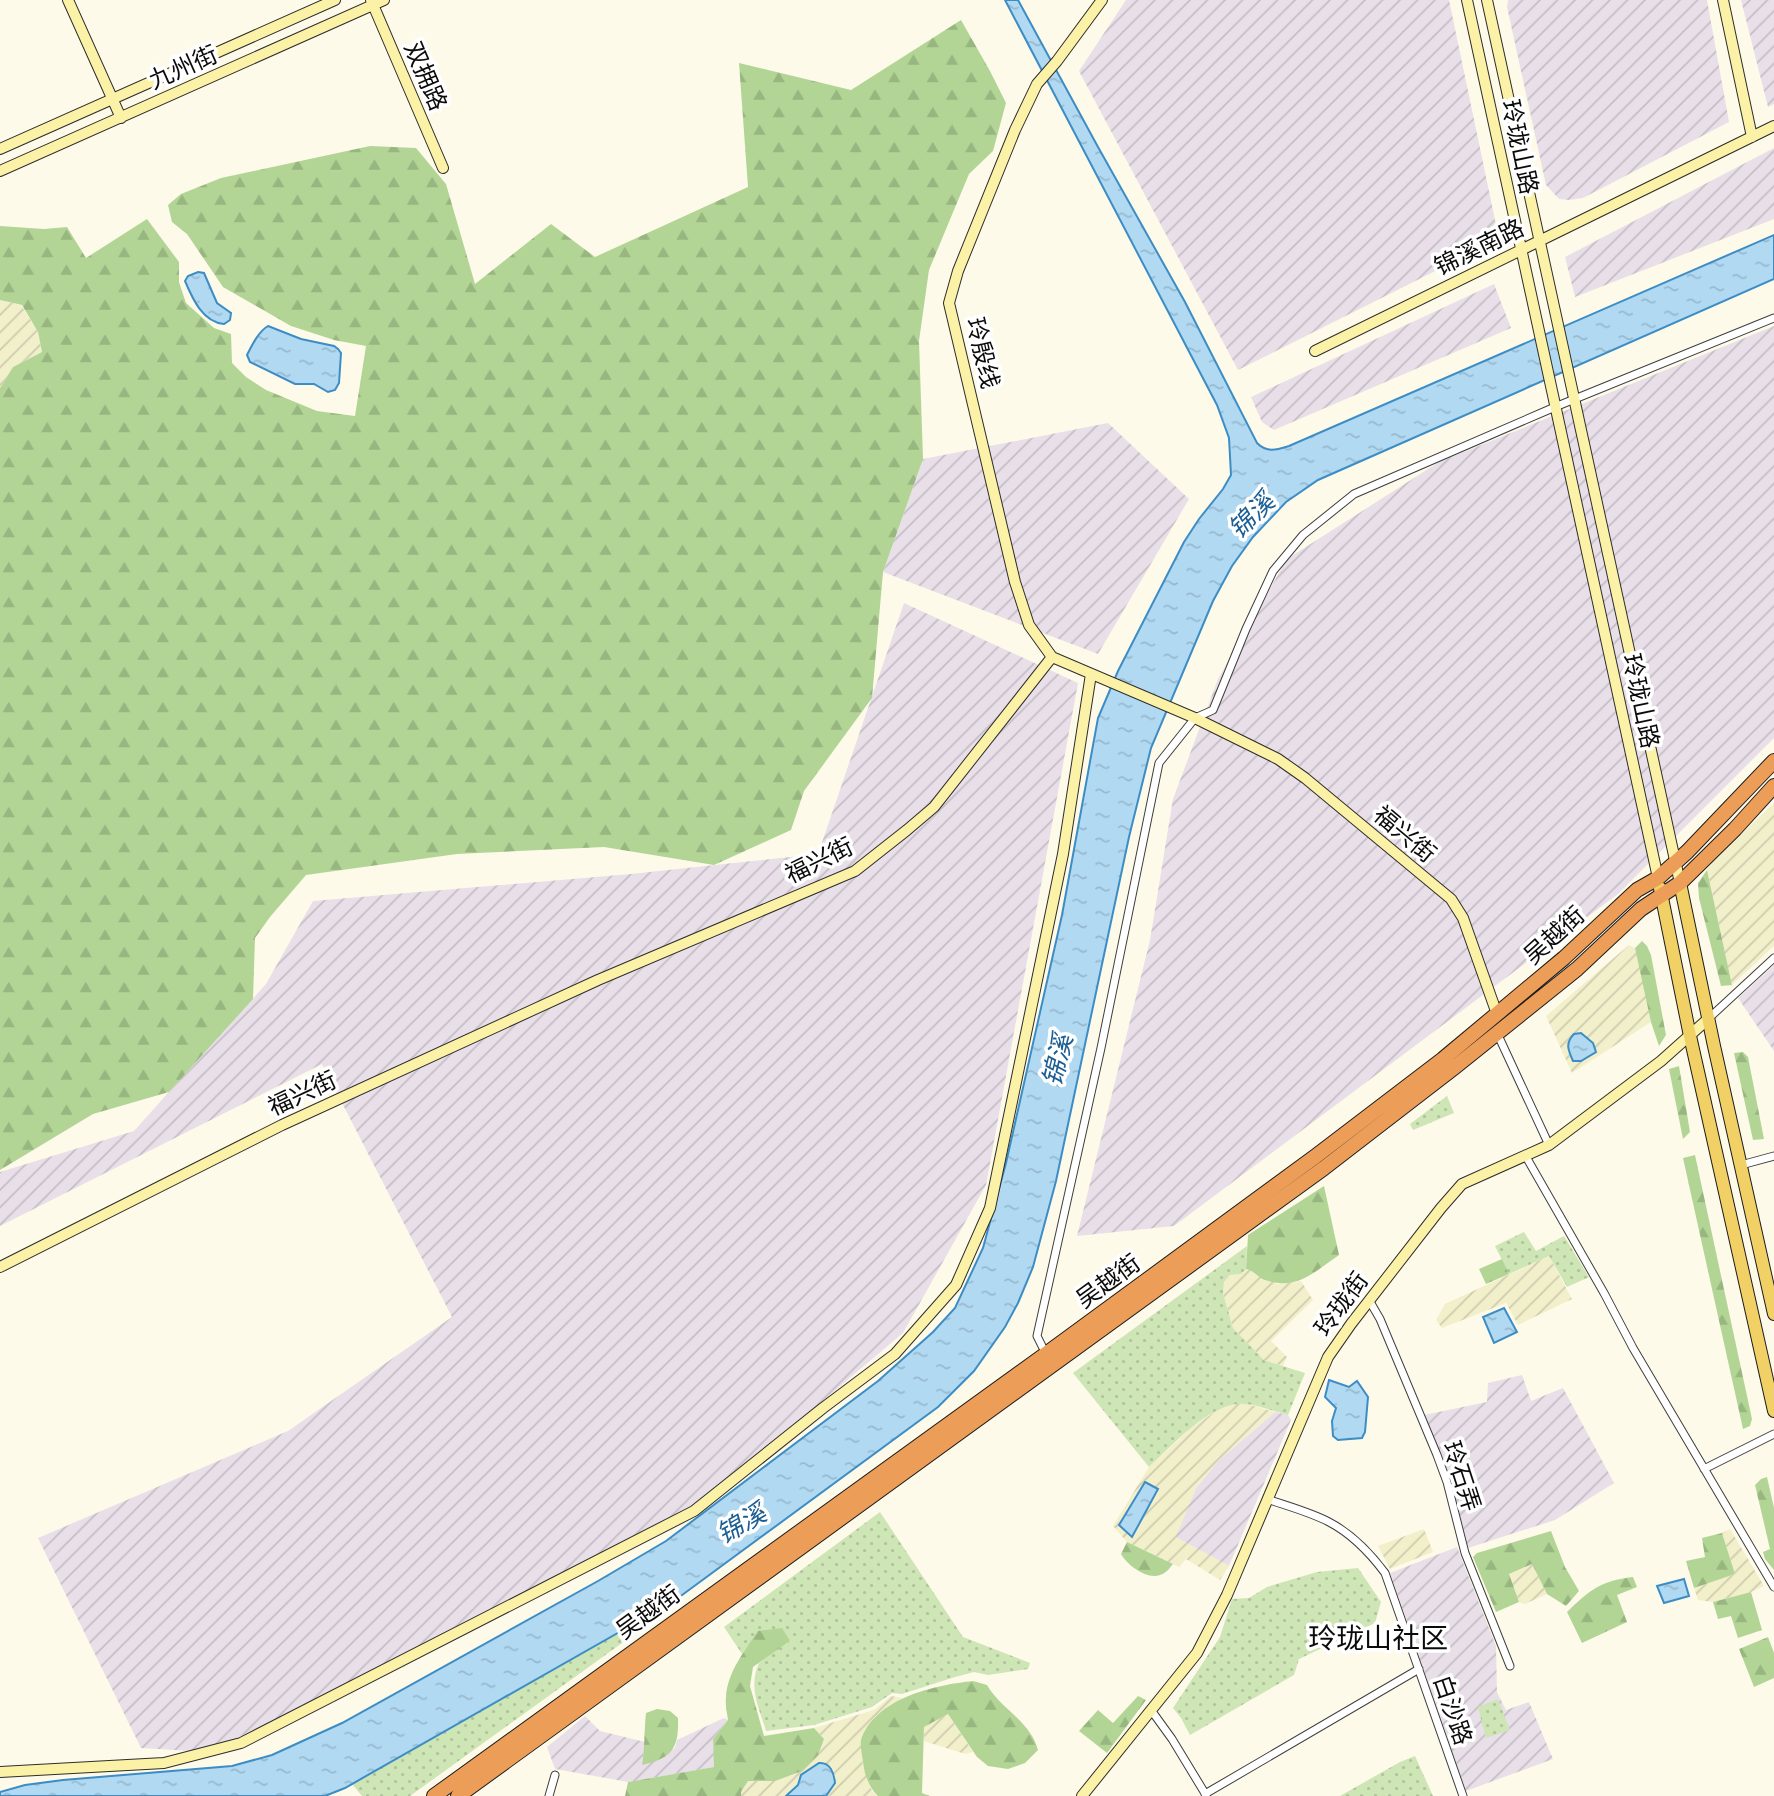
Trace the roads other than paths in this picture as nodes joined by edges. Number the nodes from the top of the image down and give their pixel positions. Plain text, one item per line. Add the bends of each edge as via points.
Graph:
1 (68, 0) edge
2 (335, 0) edge
3 (1102, 0) edge
4 (1467, 0) edge
5 (1487, 0) edge
6 (1723, 0) edge
7 (376, 2) edge
8 (113, 99) junction
9 (121, 118) junction
10 (1774, 126) edge
11 (1752, 137) junction
12 (0, 149) edge
13 (443, 168) dead end
14 (0, 171) edge
15 (1539, 241) junction
16 (1521, 250) junction
17 (1774, 318) edge
18 (1315, 351) dead end
19 (1574, 400) junction
20 (1555, 407) junction
21 (1052, 657) junction
22 (1091, 674) junction
23 (1195, 718) junction
24 (1774, 761) edge
25 (1774, 786) edge
26 (1675, 862) junction
27 (1658, 878) junction
28 (1680, 883) junction
29 (1662, 895) junction
30 (1774, 958) edge
31 (1497, 1014) junction
32 (1708, 1019) junction
33 (1497, 1033) junction
34 (1690, 1036) junction
35 (1549, 1144) junction
36 (1525, 1156) junction
37 (1774, 1156) edge
38 (1741, 1165) junction
39 (0, 1267) edge
40 (1369, 1300) junction
41 (1774, 1314) edge
42 (1046, 1354) junction
43 (1774, 1411) edge
44 (1774, 1434) edge
45 (1704, 1469) junction
46 (1267, 1499) junction
47 (1774, 1587) edge
48 (1510, 1666) dead end
49 (1419, 1669) junction
50 (1151, 1710) junction
51 (0, 1772) edge
52 (555, 1775) dead end
53 (1205, 1795) edge
54 (435, 1796) edge
55 (458, 1796) edge
56 (549, 1796) edge
57 (1082, 1796) edge
58 (1463, 1796) edge

1 - 8 street
2 - 8 street, 九州街
3 - 21 street, 玲殷线 via 1037,84 958,271 950,303 1015,582 1029,625
4 - 16 street, 玲珑山路
5 - 15 street, 玲珑山路
6 - 11 street
7 - 9 street, 九州街
7 - 13 street, 双拥路
8 - 9 street
8 - 12 street, 九州街
9 - 14 street, 九州街
10 - 11 street, 锦溪南路
11 - 15 street, 锦溪南路
15 - 16 street, 锦溪南路
15 - 19 street, 玲珑山路
16 - 18 street, 锦溪南路
16 - 20 street, 玲珑山路
17 - 19 street
19 - 20 street
19 - 26 street, 玲珑山路
20 - 23 street via 1354,494 1303,535 1273,571 1213,710
20 - 27 street, 玲珑山路
21 - 22 street, 福兴街
21 - 39 street, 福兴街 via 934,807 855,871 597,980 282,1125
22 - 23 street, 福兴街
22 - 51 street via 1063,854 990,1208 956,1285 895,1354 694,1511 242,1743 164,1763
23 - 31 street, 福兴街 via 1278,759 1305,778 1451,899 1463,918
23 - 42 street via 1159,763 1037,1336
24 - 26 highway, 吴越街
25 - 28 highway, 吴越街
26 - 27 highway, 吴越街
26 - 28 street, 玲珑山路
27 - 29 main road, 玲珑山路
27 - 31 highway, 吴越街 via 1637,890
28 - 29 highway, 吴越街
28 - 32 main road, 玲珑山路
29 - 33 highway, 吴越街
29 - 34 main road, 玲珑山路
30 - 32 street, 玲珑街
31 - 42 highway, 吴越街 via 1316,1156
32 - 34 street, 玲珑街
32 - 38 main road, 玲珑山路
33 - 35 street
33 - 55 highway, 吴越街 via 1324,1168
34 - 35 street, 玲珑街
34 - 43 main road, 玲珑山路
35 - 36 street, 玲珑街
36 - 40 street, 玲珑街 via 1462,1184
36 - 45 street
37 - 38 street
38 - 41 main road, 玲珑山路
40 - 46 street, 玲珑街 via 1328,1357
40 - 48 street, 玲石弄 via 1437,1455 1465,1553
42 - 54 highway, 吴越街
44 - 45 street
45 - 47 street
46 - 49 street, 白沙路 via 1329,1522 1369,1552 1385,1573
46 - 50 street, 玲珑街 via 1197,1653
49 - 53 street
49 - 58 street, 白沙路
50 - 53 street
50 - 57 street, 玲珑街
52 - 56 street

